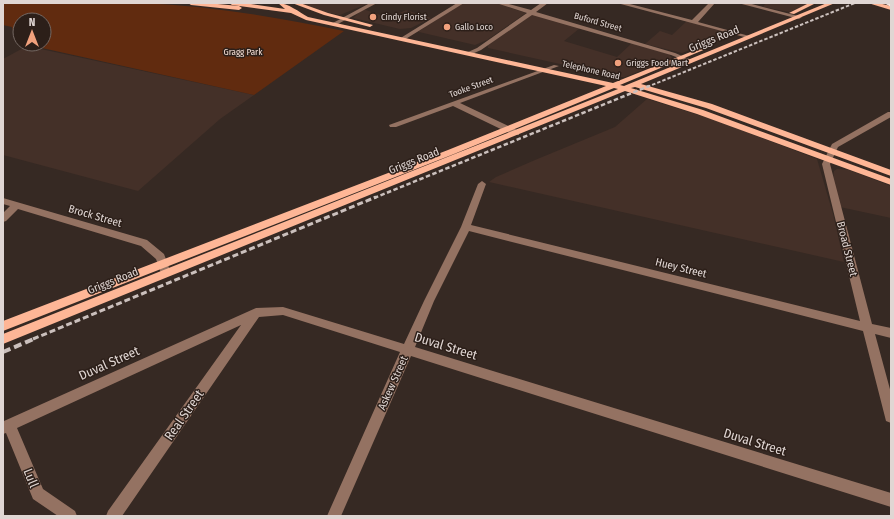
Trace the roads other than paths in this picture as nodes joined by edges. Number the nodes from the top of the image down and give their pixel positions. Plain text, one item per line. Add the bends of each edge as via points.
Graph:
1 (191, 3) edge
2 (232, 3) edge
3 (281, 3) edge
4 (295, 3) edge
5 (374, 3) edge
6 (461, 3) edge
7 (499, 3) edge
8 (545, 3) edge
9 (620, 3) edge
10 (712, 3) edge
11 (741, 3) edge
12 (814, 3) edge
13 (832, 3) edge
14 (871, 3) edge
15 (886, 3) edge
16 (891, 5) edge
17 (891, 8) edge
18 (290, 10) junction
19 (531, 12) junction
20 (789, 14) junction
21 (799, 17) junction
22 (306, 18) junction
23 (342, 19) junction
24 (694, 22) junction
25 (334, 24) junction
26 (402, 34) junction
27 (739, 34) junction
28 (750, 37) junction
29 (479, 49) junction
30 (470, 53) junction
31 (682, 57) junction
32 (691, 61) junction
33 (556, 66) junction
34 (545, 70) junction
35 (634, 84) junction
36 (612, 85) junction
37 (623, 85) junction
38 (453, 103) junction
39 (891, 114) edge
40 (393, 124) dead end
41 (512, 131) junction
42 (831, 155) junction
43 (891, 173) edge
44 (891, 182) edge
45 (482, 184) dead end
46 (3, 201) edge
47 (16, 205) junction
48 (3, 219) edge
49 (466, 227) junction
50 (162, 263) junction
51 (166, 273) junction
52 (256, 313) junction
53 (3, 326) edge
54 (868, 327) junction
55 (891, 334) edge
56 (3, 339) edge
57 (408, 350) junction
58 (891, 416) edge
59 (6, 427) edge
60 (891, 500) edge
61 (70, 516) edge
62 (113, 516) edge
63 (334, 516) edge

1 - 22 main road
2 - 18 main road
3 - 18 main road, Telephone Road
4 - 23 main road
5 - 23 street
6 - 26 street
7 - 19 street, Buford Street
8 - 19 street
9 - 24 street
10 - 24 street
11 - 20 street
12 - 20 main road, Griggs Road
13 - 21 main road, Griggs Road
14 - 17 main road
15 - 16 highway
18 - 22 main road, Telephone Road
18 - 23 main road
19 - 29 street
19 - 31 street, Buford Street
20 - 21 street
20 - 27 main road, Griggs Road
21 - 28 main road, Griggs Road
22 - 25 main road, Telephone Road
23 - 25 street
23 - 26 main road, Telephone Road
24 - 27 street
25 - 26 main road, Telephone Road
26 - 29 main road, Telephone Road
26 - 30 main road, Telephone Road
27 - 28 street
27 - 31 main road, Griggs Road
28 - 32 main road, Griggs Road
29 - 30 street
29 - 33 main road, Telephone Road
30 - 34 main road, Telephone Road
31 - 32 street, Buford Street
31 - 37 main road, Griggs Road
32 - 35 main road, Griggs Road
33 - 34 street, Tooke Street
33 - 37 main road, Telephone Road
34 - 36 main road, Telephone Road
34 - 38 street, Tooke Street
35 - 37 main road, Telephone Road
35 - 42 main road, Telephone Road via 709,106
36 - 37 main road, Telephone Road
36 - 41 main road, Griggs Road
37 - 41 main road, Griggs Road
37 - 42 main road, Telephone Road
38 - 40 street, Tooke Street
38 - 41 street
39 - 42 street via 835,146
41 - 50 main road, Griggs Road
41 - 51 main road, Griggs Road
42 - 43 main road, Telephone Road
42 - 44 main road, Telephone Road
42 - 54 street, Broad Street via 826,164
45 - 49 street, Askew Street
46 - 47 street, Brock Street
47 - 48 street
47 - 50 street, Brock Street via 144,243 160,257
49 - 54 street, Huey Street
49 - 57 street, Askew Street
50 - 51 street, Brock Street
50 - 53 main road, Griggs Road
51 - 56 main road, Griggs Road
52 - 57 street, Duval Street via 283,311
52 - 59 street, Duval Street
52 - 62 street, Real Street
54 - 55 street, Huey Street
54 - 58 street, Broad Street
57 - 60 street, Duval Street
57 - 63 street, Askew Street
59 - 61 street, Lull via 38,494

